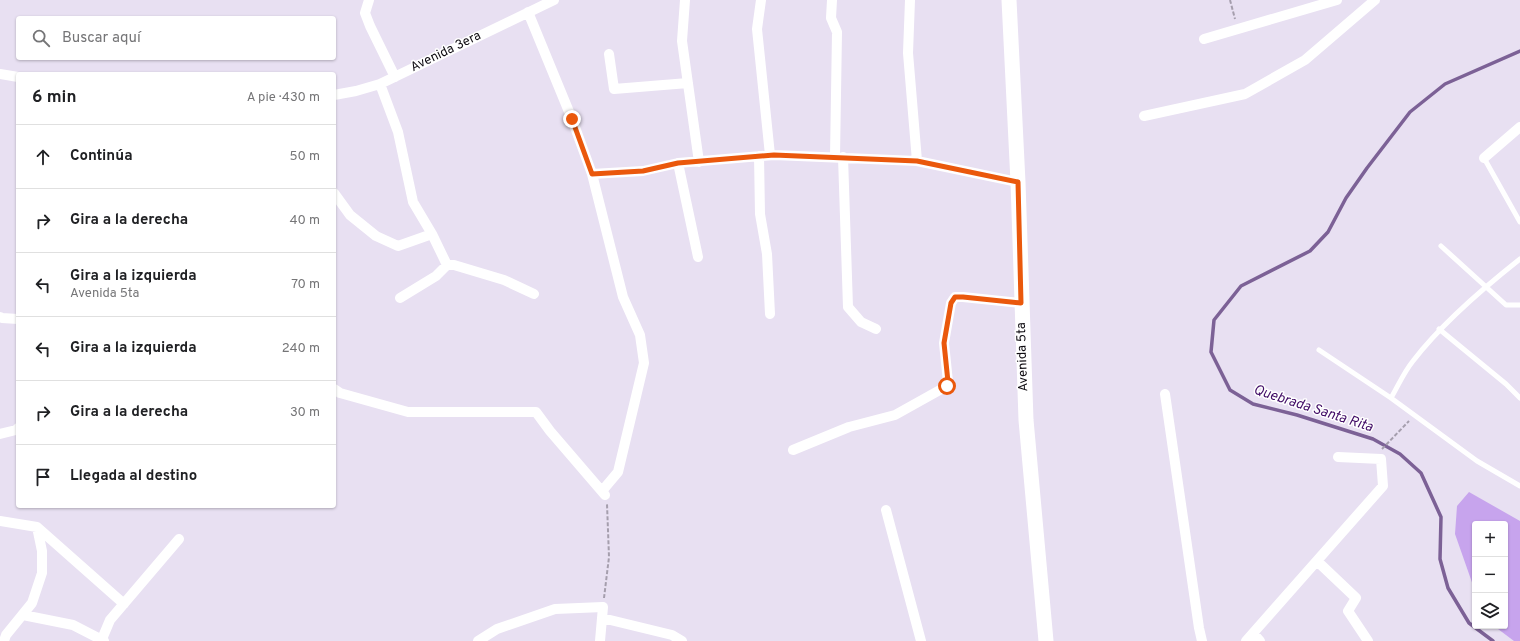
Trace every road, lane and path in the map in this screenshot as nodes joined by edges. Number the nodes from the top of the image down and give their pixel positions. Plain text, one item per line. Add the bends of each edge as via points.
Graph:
1 (369, 0) edge
2 (554, 0) edge
3 (685, 0) edge
4 (761, 0) edge
5 (832, 0) edge
6 (910, 0) edge
7 (1009, 0) edge
8 (1230, 0) edge
9 (1337, 0) edge
10 (1375, 0) edge
11 (528, 12) junction
12 (1238, 30) junction
13 (1204, 39) dead end
14 (609, 54) dead end
15 (0, 74) edge
16 (16, 77) edge
17 (395, 77) junction
18 (688, 83) junction
19 (380, 84) junction
20 (336, 95) edge
21 (1144, 116) dead end
22 (1520, 127) edge
23 (770, 155) junction
24 (759, 156) junction
25 (839, 157) junction
26 (1484, 158) joint
27 (917, 161) junction
28 (699, 162) junction
29 (678, 163) junction
30 (592, 174) junction
31 (1018, 182) junction
32 (336, 196) edge
33 (1520, 222) edge
34 (432, 234) junction
35 (1441, 246) dead end
36 (698, 257) dead end
37 (1520, 259) edge
38 (447, 265) junction
39 (1487, 287) junction
40 (534, 294) dead end
41 (400, 298) dead end
42 (1021, 303) junction
43 (1520, 305) edge
44 (770, 314) dead end
45 (0, 317) edge
46 (16, 319) edge
47 (876, 329) dead end
48 (1439, 329) junction
49 (1319, 350) dead end
50 (336, 390) edge
51 (1165, 394) dead end
52 (1391, 398) junction
53 (1520, 398) edge
54 (1414, 415) junction
55 (16, 430) edge
56 (0, 434) edge
57 (793, 450) dead end
58 (1378, 453) dead end
59 (1338, 457) dead end
60 (1520, 486) edge
61 (603, 493) junction
62 (886, 510) dead end
63 (0, 521) edge
64 (37, 527) junction
65 (178, 539) dead end
66 (1317, 560) junction
67 (124, 604) junction
68 (603, 607) junction
69 (22, 615) junction
70 (602, 618) junction
71 (1253, 638) edge
72 (103, 640) edge
73 (4, 641) edge
74 (478, 641) edge
75 (600, 641) edge
76 (682, 641) edge
77 (921, 641) edge
78 (1046, 641) edge
79 (1202, 641) edge
80 (1368, 641) edge

1 - 17 street via 365,13
2 - 11 street, Avenida 3era
3 - 18 street via 682,41
4 - 23 street via 757,29
5 - 25 street via 831,18 837,32
6 - 27 street via 908,53
7 - 31 street, Avenida 5ta
8 - 12 path
9 - 12 street
10 - 21 street via 1305,60 1246,94
11 - 17 street, Avenida 3era
11 - 30 street
12 - 13 street
14 - 18 street via 614,89
15 - 16 street
17 - 19 street, Avenida 3era
18 - 28 street
19 - 20 street, Avenida 3era
19 - 34 street via 398,132 413,202
22 - 26 street
23 - 24 street
23 - 25 street
24 - 28 street
24 - 44 street via 759,206 767,254
25 - 27 street
25 - 47 street via 848,307 861,322
26 - 33 lane
27 - 31 street
28 - 29 street
29 - 30 street via 643,171
29 - 36 street
30 - 61 street via 623,297 640,335 644,363 618,472
31 - 42 street, Avenida 5ta
32 - 34 street via 350,215 376,236 398,246
34 - 38 street
35 - 39 lane
37 - 39 lane
38 - 40 street via 454,264 504,280
38 - 41 street via 436,276
39 - 43 lane via 1506,305
39 - 48 lane
42 - 57 street via 955,297 951,303 944,343 947,386 895,415 849,427
42 - 78 street, Avenida 5ta via 1026,420
45 - 46 street
48 - 52 lane via 1412,362
48 - 53 lane
49 - 52 lane
50 - 61 street via 408,412 536,412
51 - 79 street
52 - 54 lane
54 - 58 path
54 - 60 lane via 1477,461
55 - 56 street
59 - 66 street via 1381,459 1384,486
61 - 68 path via 608,508 609,557
62 - 77 street
63 - 64 street
64 - 67 street
64 - 69 street via 42,551 42,573 32,603
65 - 67 street
66 - 71 street
66 - 80 street via 1356,598 1348,611
67 - 72 street via 110,620
68 - 70 street
68 - 74 street via 555,609 497,629
69 - 72 street via 73,625
69 - 73 street
70 - 75 street
70 - 76 street via 672,635

